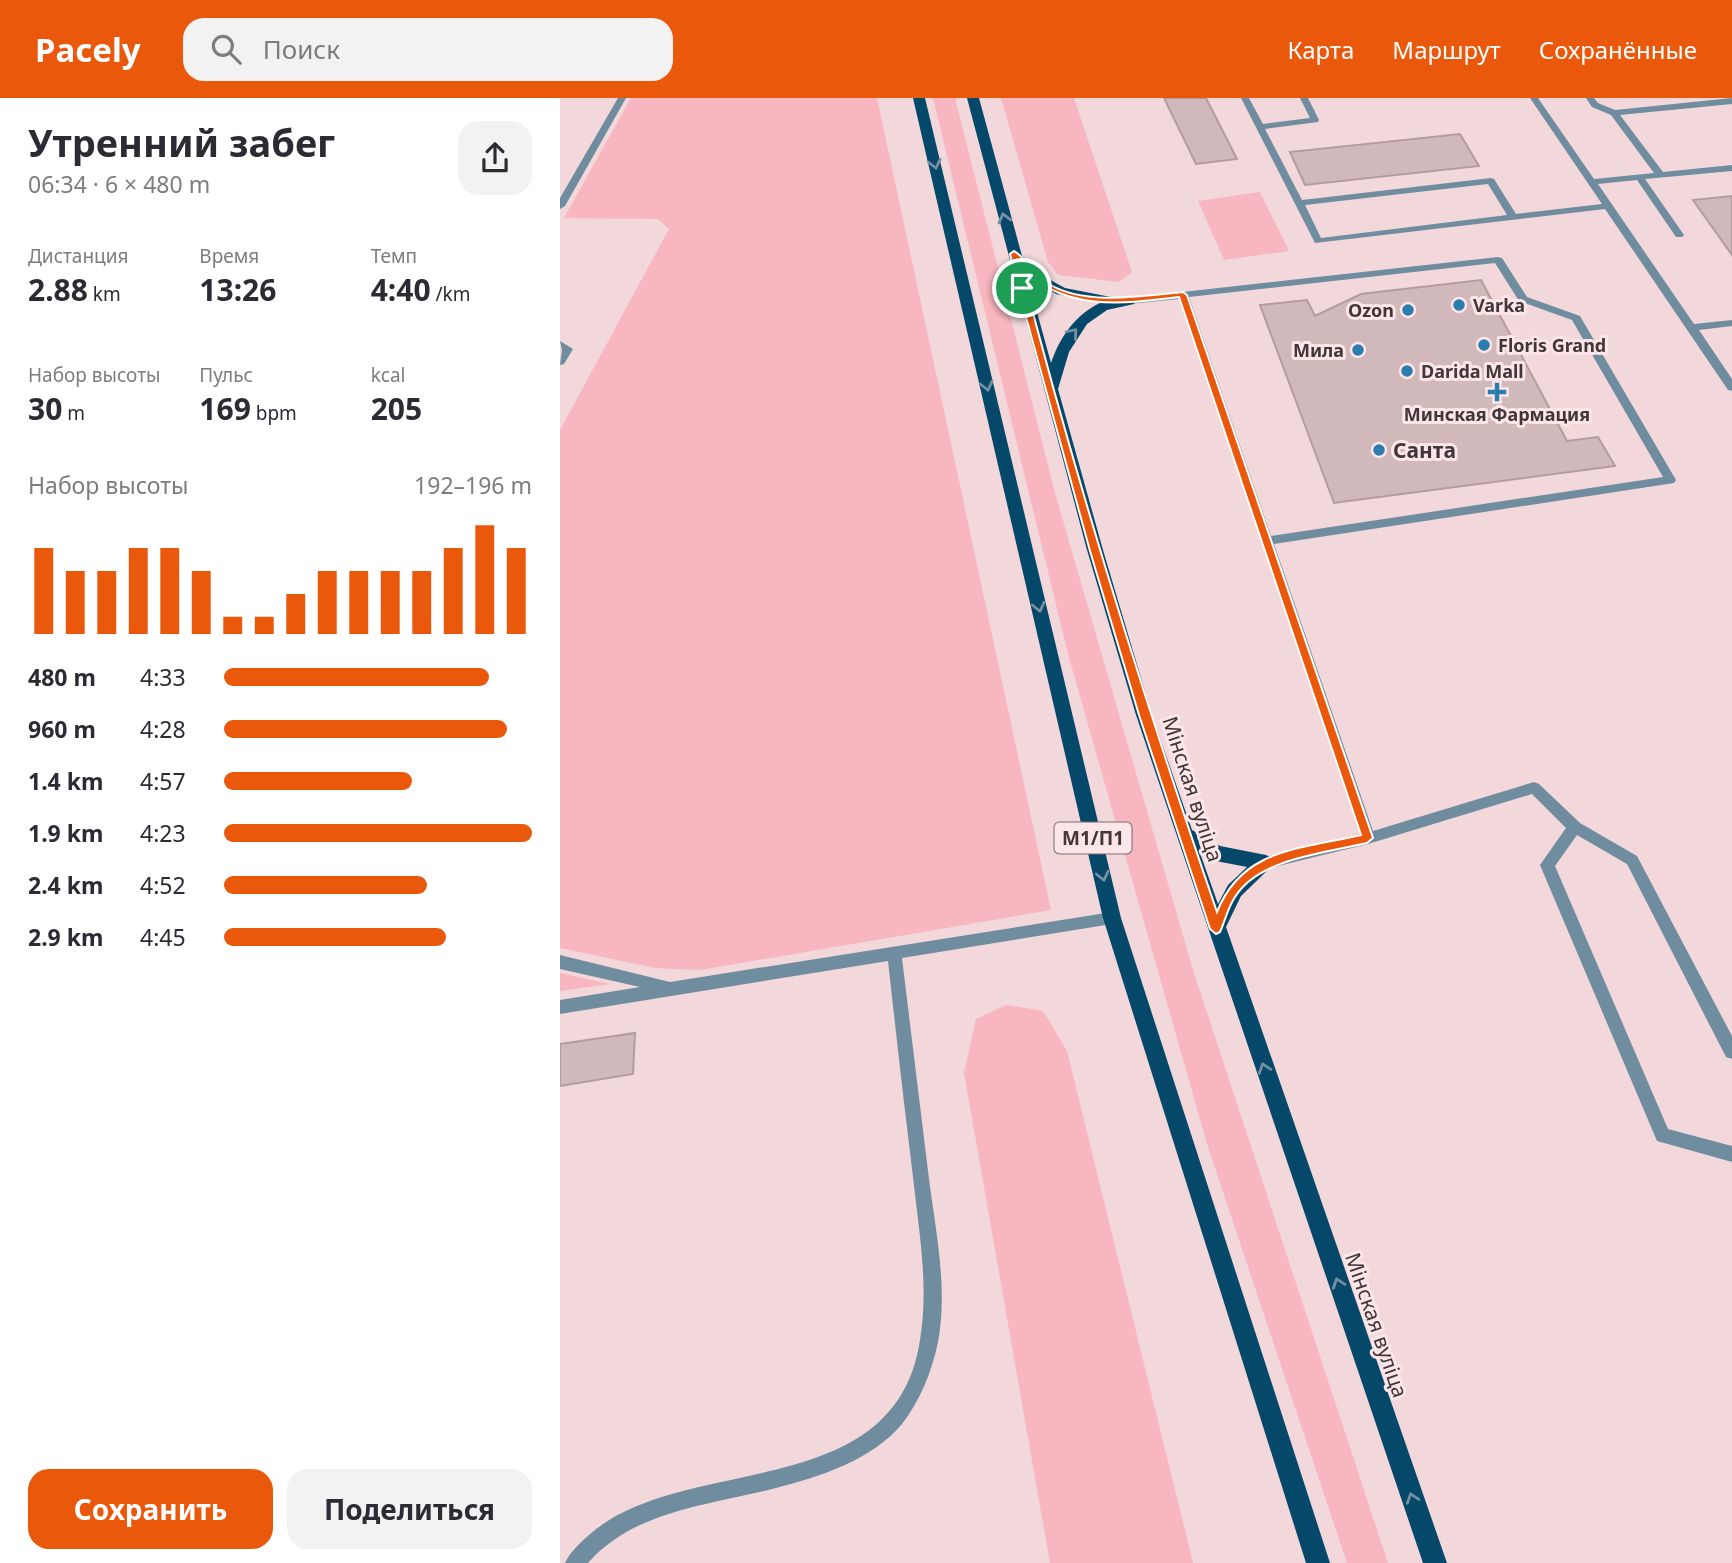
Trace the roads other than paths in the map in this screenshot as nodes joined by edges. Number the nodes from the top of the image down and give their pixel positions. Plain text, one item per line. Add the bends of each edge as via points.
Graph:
1 (622, 98) edge
2 (919, 98) edge
3 (973, 98) edge
4 (1245, 98) edge
5 (1304, 98) edge
6 (1534, 98) edge
7 (1590, 98) edge
8 (1732, 101) edge
9 (1614, 113) junction
10 (1260, 127) junction
11 (1732, 168) edge
12 (1660, 175) junction
13 (1639, 177) junction
14 (1590, 181) junction
15 (1299, 203) junction
16 (560, 206) edge
17 (1607, 206) junction
18 (1513, 217) junction
19 (1679, 235) dead end
20 (1014, 254) junction
21 (1183, 295) junction
22 (1129, 300) junction
23 (1732, 323) edge
24 (1691, 328) junction
25 (560, 344) edge
26 (560, 362) edge
27 (1732, 387) edge
28 (1052, 395) junction
29 (1267, 541) junction
30 (1575, 827) junction
31 (1185, 835) junction
32 (1367, 838) junction
33 (1266, 863) junction
34 (1112, 918) junction
35 (1216, 929) junction
36 (894, 952) junction
37 (560, 962) edge
38 (673, 988) junction
39 (560, 1007) edge
40 (1732, 1052) edge
41 (1732, 1154) edge
42 (575, 1563) edge
43 (1318, 1563) edge
44 (1435, 1563) edge

1 - 16 lane
2 -> 34 main road, М1/П1
20 -> 3 main road, Мінская вуліца
4 - 10 lane
5 - 10 lane via 1315,120
6 - 14 lane
7 - 9 lane
8 - 9 lane
9 - 12 lane
10 - 15 lane
11 - 12 lane
12 - 13 lane
13 - 14 lane
13 - 19 lane
14 - 17 lane
15 - 18 lane via 1491,181
15 - 18 lane via 1318,241
17 - 18 lane
17 - 24 lane
20 - 22 main road via 1051,288 1075,297
20 - 28 main road, Мінская вуліца
21 - 22 lane
21 - 29 lane
21 - 29 lane via 1498,260 1524,299 1576,318 1670,480
28 -> 22 main road via 1063,345 1073,332 1102,307
23 - 24 lane
24 - 27 lane
25 - 26 lane via 568,349
28 - 31 main road, Мінская вуліца via 1144,715
29 - 32 lane
30 - 32 lane via 1534,788
30 - 40 lane via 1632,860
30 - 41 lane via 1547,865 1663,1136
31 - 33 main road via 1216,853
31 - 35 main road, Мінская вуліца
32 - 33 lane
33 - 35 main road via 1230,894
34 - 36 lane
34 - 43 main road, М1/П1
44 -> 35 main road, Мінская вуліца
36 - 38 lane
36 - 42 lane via 934,1286 933,1325 914,1390 894,1421 868,1444 837,1461 650,1509 611,1526
37 - 38 lane
38 - 39 lane

